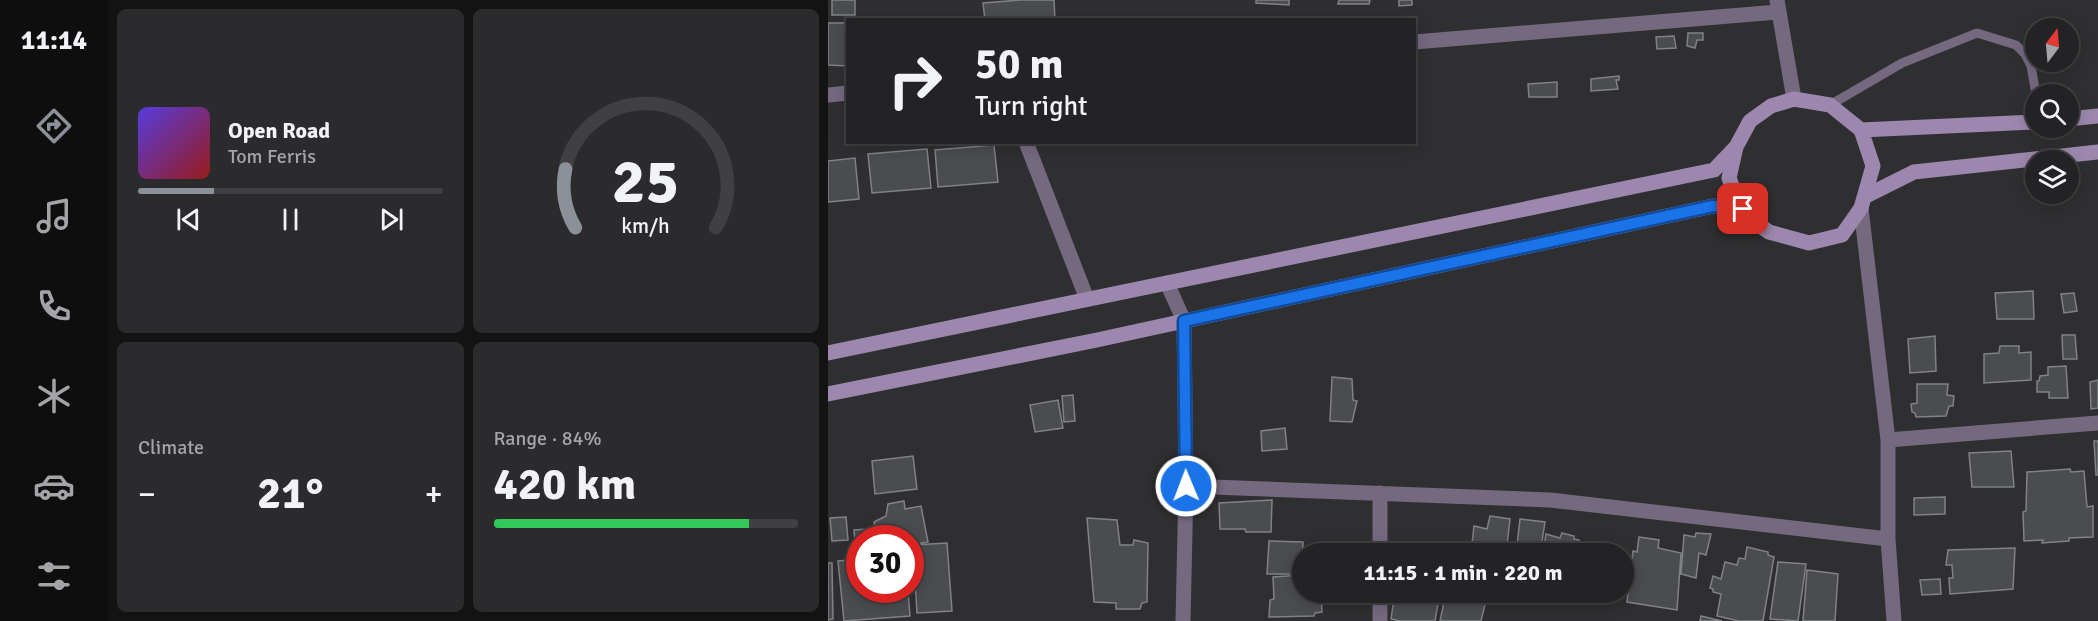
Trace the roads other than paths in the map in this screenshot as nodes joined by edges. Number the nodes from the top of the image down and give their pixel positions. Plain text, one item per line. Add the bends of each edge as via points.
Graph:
1 (1777, 6) edge
2 (1416, 42) edge
3 (2034, 84) edge
4 (846, 93) edge
5 (828, 95) edge
6 (1794, 99) junction
7 (1830, 105) junction
8 (2098, 116) edge
9 (2079, 118) edge
10 (2025, 123) edge
11 (1861, 130) junction
12 (1027, 144) edge
13 (1736, 147) junction
14 (2098, 152) edge
15 (1863, 202) junction
16 (1743, 209) junction
17 (1167, 283) junction
18 (1087, 299) junction
19 (1184, 321) junction
20 (828, 353) edge
21 (828, 394) edge
22 (2098, 423) edge
23 (1888, 440) junction
24 (1186, 486) junction
25 (1380, 493) junction
26 (1888, 539) junction
27 (1380, 543) edge
28 (1380, 603) edge
29 (1183, 621) edge
30 (1380, 621) edge
31 (1894, 621) edge

1 - 2 street
1 - 6 street
3 - 7 lane via 2031,66 2016,45 1977,33 1902,63
4 - 5 street
6 - 7 main road
6 - 13 main road via 1771,106 1750,121
7 - 11 main road
8 - 9 main road
10 - 11 main road
11 - 15 main road via 1873,166
12 - 18 street
13 - 16 main road via 1729,178
13 - 17 main road via 1714,170
14 - 15 main road via 1914,172
15 - 16 main road via 1842,235 1809,243 1769,232 1743,214
15 - 23 street
16 - 19 main road via 1713,206
17 - 18 main road
17 - 19 street
18 - 20 main road
19 - 21 main road
19 - 24 street
22 - 23 street
23 - 26 street
24 - 25 street
24 - 29 street
25 - 26 street via 1550,500
25 - 27 street
26 - 31 street
28 - 30 street

